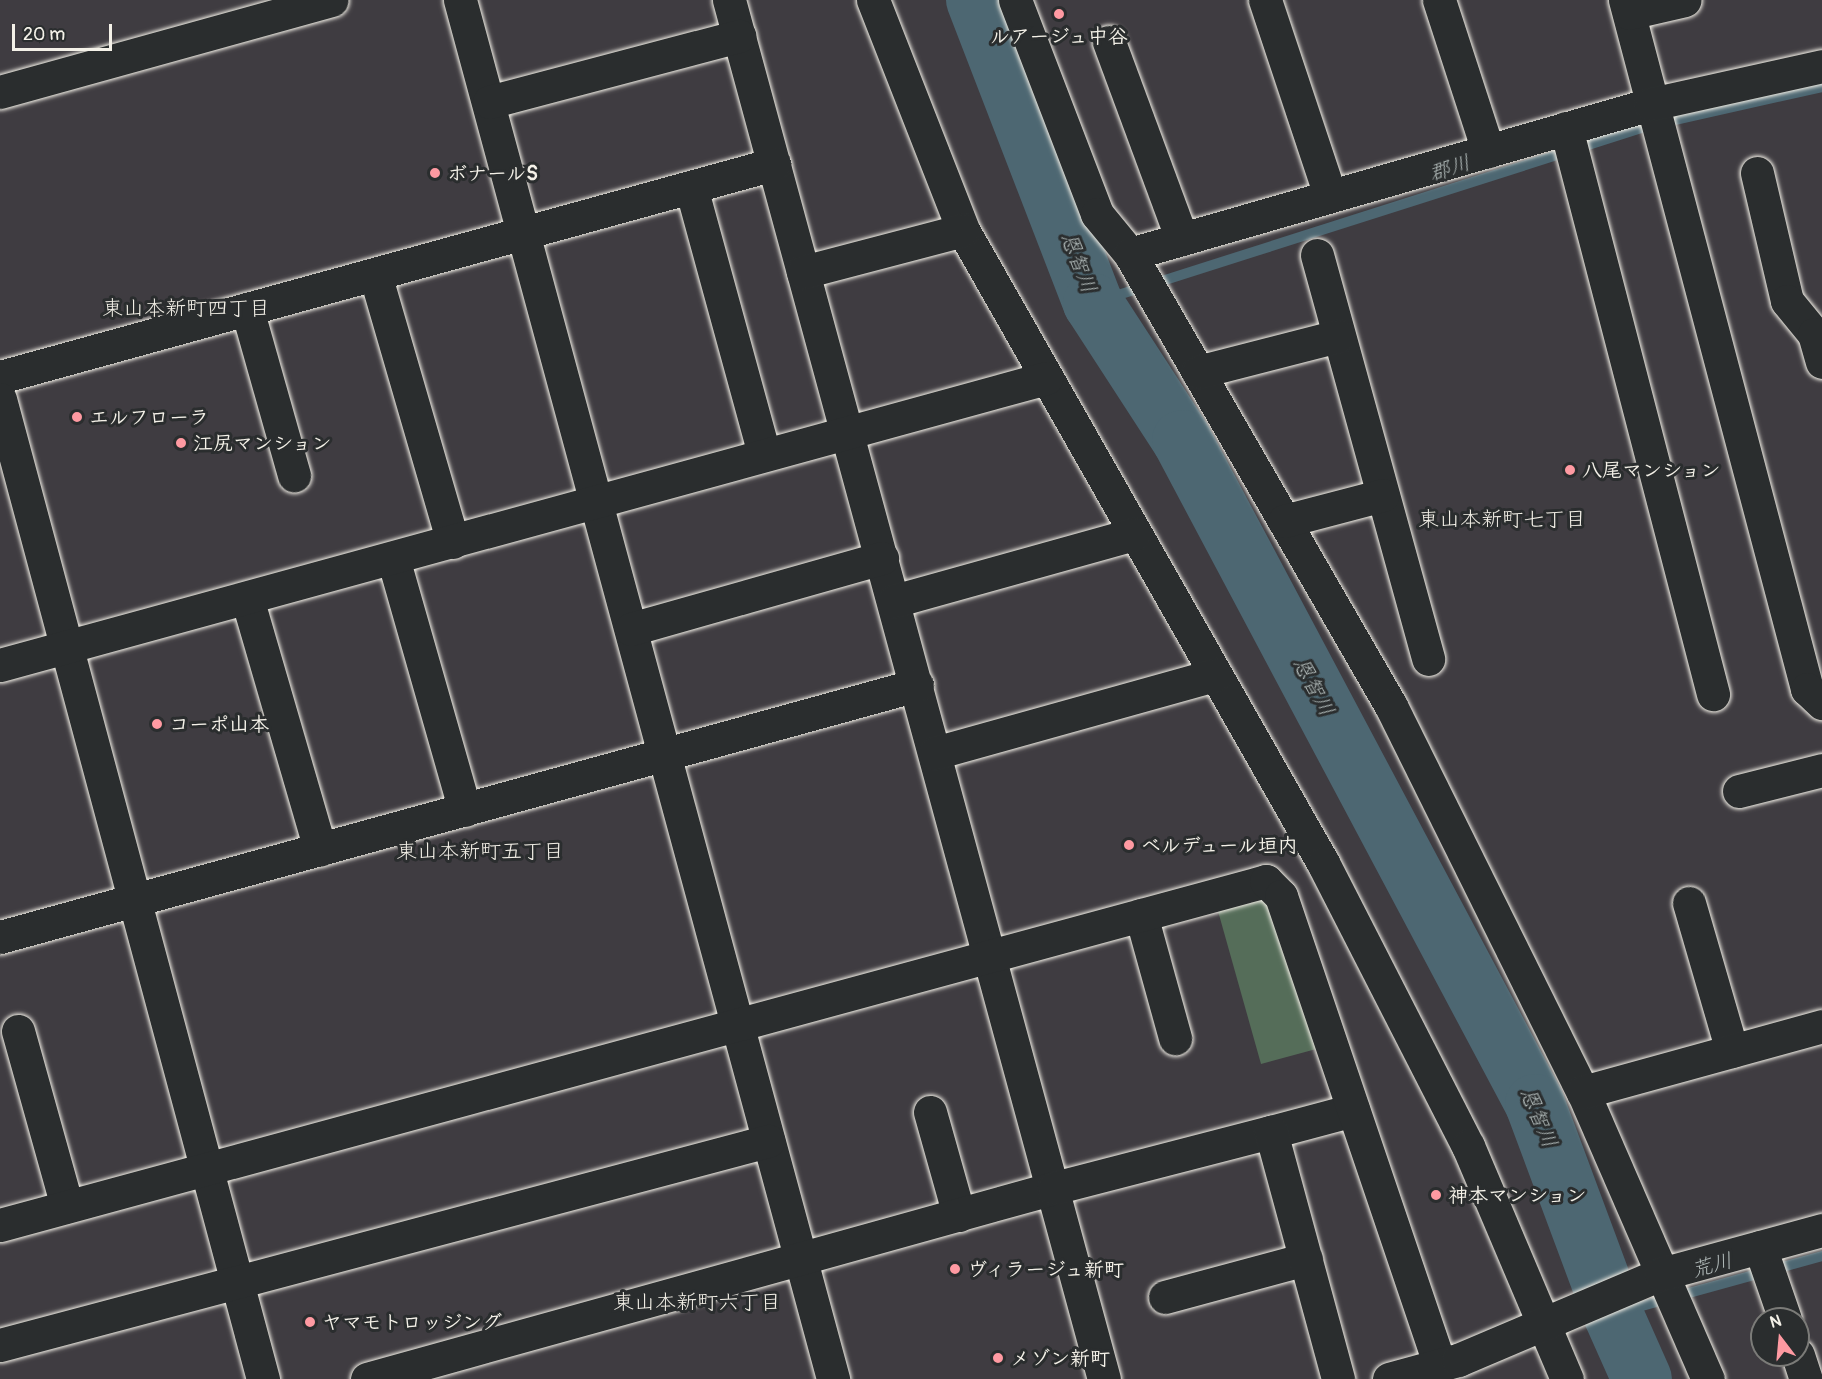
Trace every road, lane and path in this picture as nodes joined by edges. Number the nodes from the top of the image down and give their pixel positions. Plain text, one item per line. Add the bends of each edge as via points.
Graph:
1 (331, 0) edge
2 (460, 0) edge
3 (729, 0) edge
4 (873, 0) edge
5 (1015, 0) edge
6 (1265, 0) edge
7 (1439, 0) edge
8 (1685, 0) edge
9 (286, 6) edge
10 (1627, 7) edge
11 (739, 36) junction
12 (1109, 42) dead end
13 (1822, 66) edge
14 (0, 92) edge
15 (489, 102) junction
16 (1656, 119) junction
17 (1571, 147) junction
18 (1488, 151) junction
19 (774, 164) junction
20 (1757, 172) dead end
21 (691, 187) junction
22 (1330, 195) junction
23 (963, 230) junction
24 (525, 233) junction
25 (1182, 239) junction
26 (1317, 255) dead end
27 (803, 272) junction
28 (1141, 273) junction
29 (375, 274) junction
30 (247, 309) junction
31 (1813, 314) edge
32 (1338, 336) junction
33 (1822, 362) edge
34 (1198, 372) junction
35 (0, 377) edge
36 (1046, 378) junction
37 (0, 399) edge
38 (847, 431) junction
39 (764, 454) junction
40 (294, 475) dead end
41 (1383, 495) junction
42 (595, 503) junction
43 (1284, 521) junction
44 (1134, 534) junction
45 (453, 542) junction
46 (393, 558) junction
47 (882, 558) junction
48 (247, 598) junction
49 (894, 601) junction
50 (631, 630) junction
51 (68, 648) junction
52 (1428, 659) dead end
53 (0, 665) edge
54 (1215, 675) junction
55 (917, 686) junction
56 (1713, 694) dead end
57 (1822, 703) edge
58 (935, 753) junction
59 (664, 756) junction
60 (1822, 770) edge
61 (1739, 791) dead end
62 (465, 810) junction
63 (320, 850) junction
64 (136, 899) junction
65 (1689, 903) dead end
66 (1141, 915) junction
67 (0, 937) edge
68 (991, 955) junction
69 (736, 1022) junction
70 (1822, 1026) edge
71 (18, 1031) dead end
72 (1175, 1038) dead end
73 (1732, 1051) junction
74 (1583, 1092) junction
75 (1353, 1110) junction
76 (930, 1112) dead end
77 (1271, 1132) junction
78 (768, 1141) junction
79 (209, 1166) junction
80 (1054, 1188) junction
81 (67, 1206) junction
82 (959, 1215) junction
83 (0, 1224) edge
84 (1822, 1230) edge
85 (1306, 1259) junction
86 (800, 1260) junction
87 (1766, 1264) junction
88 (239, 1282) junction
89 (1668, 1291) junction
90 (1165, 1298) dead end
91 (1781, 1307) edge
92 (1543, 1321) junction
93 (0, 1345) edge
94 (1454, 1368) edge
95 (263, 1379) edge
96 (367, 1379) edge
97 (833, 1379) edge
98 (1104, 1379) edge
99 (1338, 1379) edge
100 (1389, 1379) edge
101 (1567, 1379) edge
102 (1708, 1379) edge

1 - 9 street
2 - 15 street
3 - 11 street
4 - 23 street
5 - 28 street via 1097,214
6 - 22 street
7 - 18 street
8 - 10 street
9 - 14 street
10 - 16 street
11 - 15 street
11 - 19 street
12 - 25 street
13 - 16 street
15 - 24 street
16 - 17 street
16 - 57 street via 1807,689
17 - 18 street
17 - 56 street
18 - 22 street
19 - 21 street
19 - 27 street
20 - 31 street via 1787,301
21 - 24 street
21 - 39 street
22 - 25 street
23 - 27 street
23 - 36 street
24 - 29 street
24 - 42 street
25 - 28 street
26 - 32 street
27 - 38 street
28 - 34 street
29 - 30 street
29 - 45 street
30 - 35 street
30 - 40 street
31 - 33 street
32 - 34 street
32 - 41 street
34 - 43 street
36 - 38 street
36 - 44 street
37 - 51 street
38 - 39 street
38 - 47 street
39 - 42 street
41 - 43 street
41 - 52 street
42 - 45 street
42 - 50 street
43 - 74 street via 1391,706
44 - 49 street
44 - 54 street
45 - 46 street
46 - 48 street
46 - 62 street
47 - 49 street
47 - 50 street
48 - 51 street
48 - 63 street
49 - 55 street
50 - 59 street
51 - 53 street
51 - 64 street
54 - 58 street
54 - 92 street via 1323,863 1468,1146
55 - 58 street
55 - 59 street
58 - 68 street
59 - 62 street
59 - 69 street
60 - 61 street
62 - 63 street
63 - 64 street
64 - 67 street
64 - 79 street
65 - 73 street
66 - 68 street
66 - 72 street
66 - 75 street via 1266,881 1281,896
68 - 69 street
68 - 80 street
69 - 78 street
69 - 79 street
70 - 73 street
71 - 81 street
73 - 74 street
74 - 89 street
75 - 77 street
75 - 94 street
76 - 82 street
77 - 80 street
77 - 85 street
78 - 86 street
78 - 88 street
79 - 81 street
79 - 88 street
80 - 82 street
80 - 98 street
81 - 83 street
82 - 86 street
84 - 87 street
85 - 90 street
85 - 99 street
86 - 96 street
86 - 97 street
87 - 89 street
87 - 91 street
88 - 93 street
88 - 95 street
89 - 92 street
89 - 102 street
92 - 94 street
92 - 101 street
94 - 100 street

